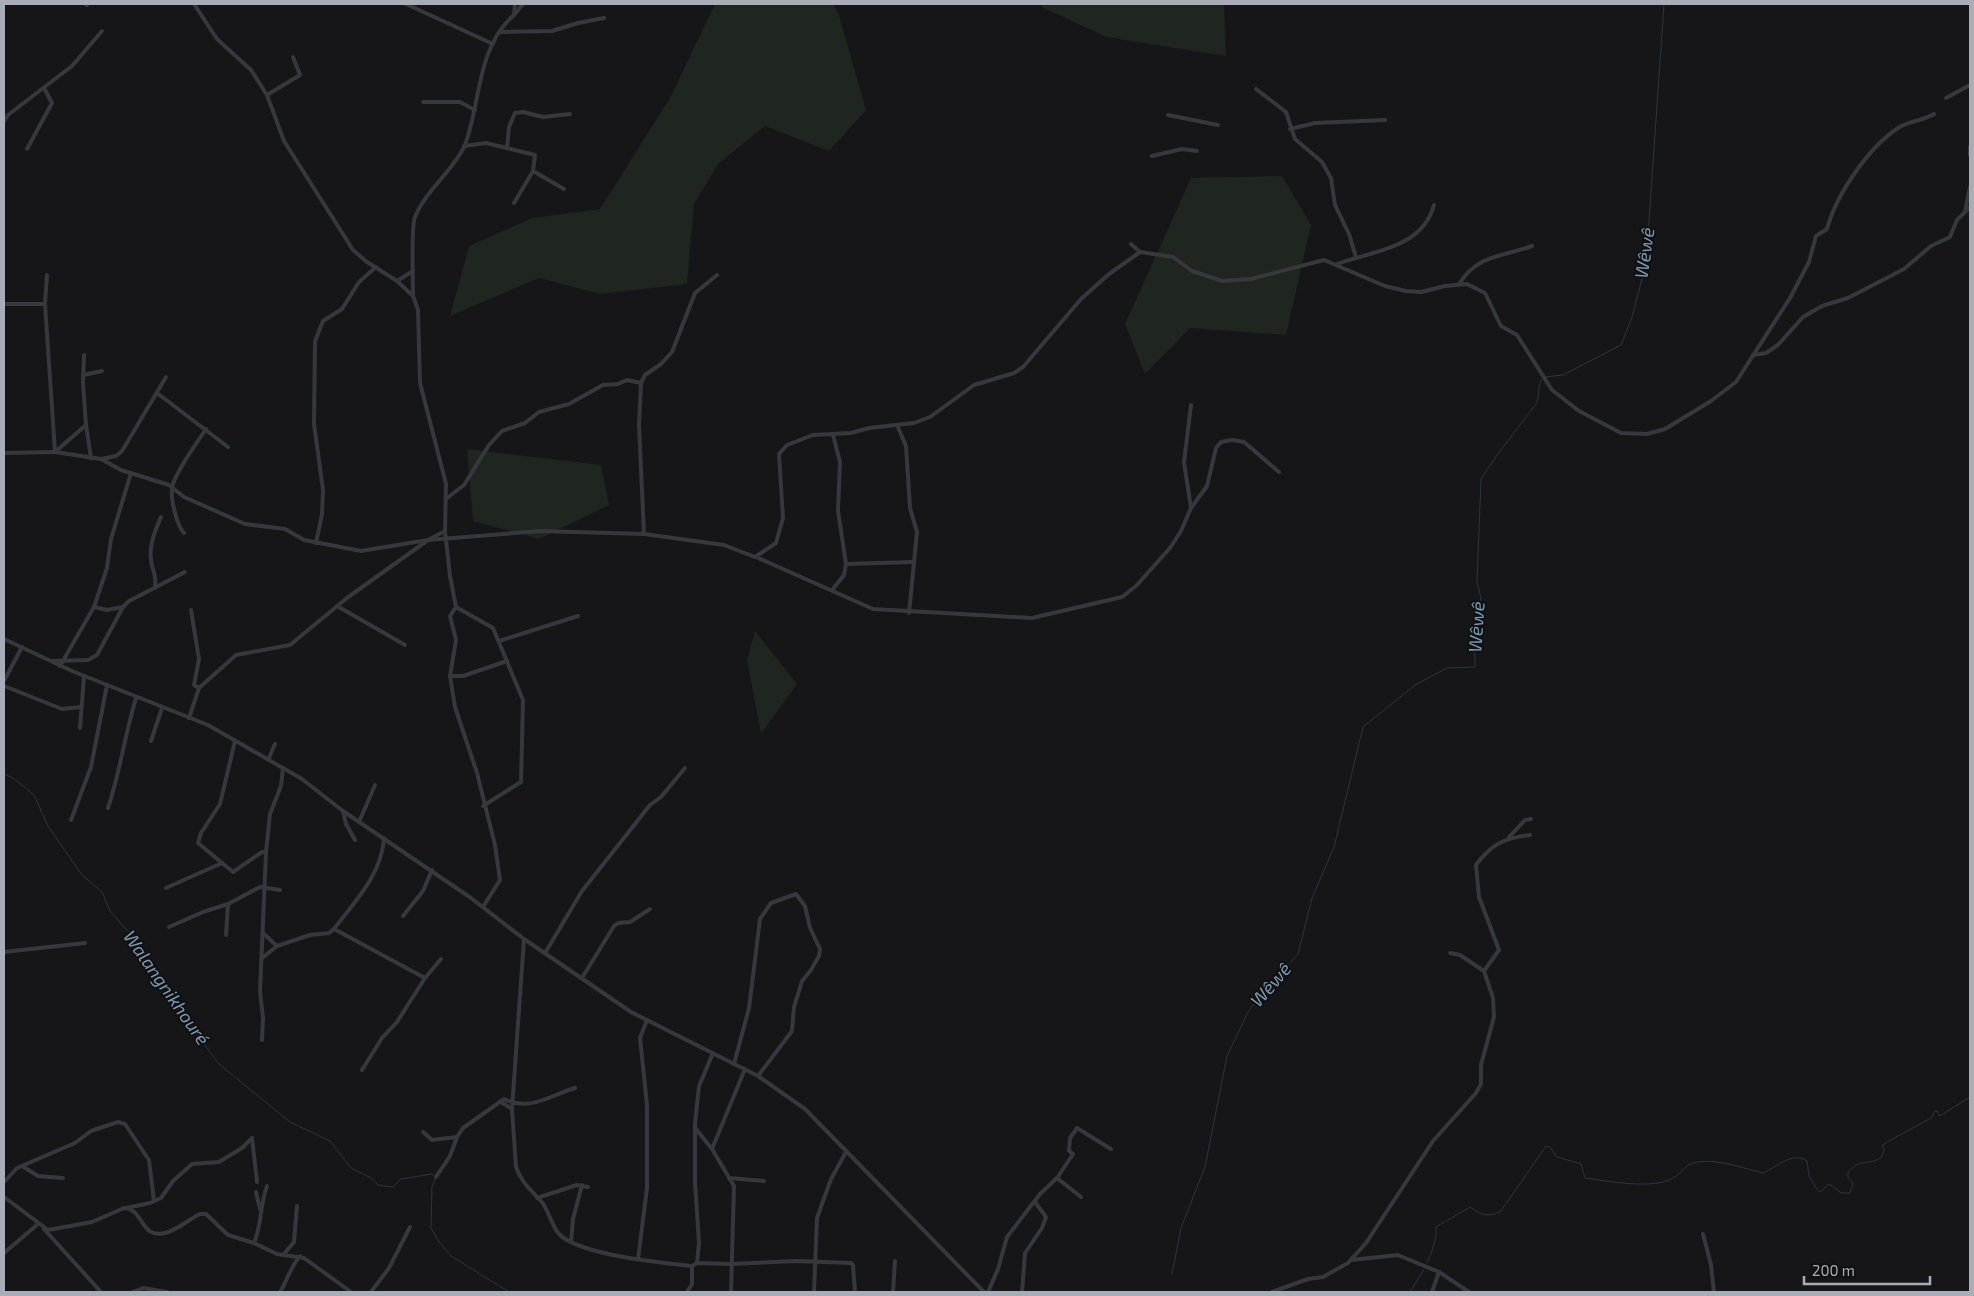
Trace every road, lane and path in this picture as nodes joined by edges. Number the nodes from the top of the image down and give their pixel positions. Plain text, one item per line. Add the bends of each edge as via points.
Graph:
1 (194, 4) edge
2 (406, 4) edge
3 (515, 4) edge
4 (523, 4) edge
5 (514, 15) junction
6 (604, 18) dead end
7 (102, 31) dead end
8 (501, 32) junction
9 (493, 44) junction
10 (293, 57) dead end
11 (1970, 85) edge
12 (44, 88) junction
13 (1256, 89) dead end
14 (267, 95) junction
15 (1946, 98) dead end
16 (423, 102) dead end
17 (475, 110) junction
18 (570, 114) dead end
19 (1168, 114) dead end
20 (1934, 114) dead end
21 (1384, 120) dead end
22 (4, 121) edge
23 (1218, 125) dead end
24 (1290, 128) junction
25 (464, 146) junction
26 (1970, 147) edge
27 (507, 148) junction
28 (27, 149) dead end
29 (1197, 150) dead end
30 (1970, 155) edge
31 (1152, 156) dead end
32 (533, 171) junction
33 (1970, 187) edge
34 (564, 189) dead end
35 (514, 203) dead end
36 (1434, 205) dead end
37 (1970, 207) edge
38 (1965, 211) junction
39 (1131, 244) dead end
40 (1532, 246) dead end
41 (1140, 252) junction
42 (1356, 257) junction
43 (1337, 264) junction
44 (376, 268) junction
45 (413, 271) junction
46 (47, 275) dead end
47 (717, 275) dead end
48 (398, 280) junction
49 (1459, 284) junction
50 (413, 296) junction
51 (4, 304) edge
52 (45, 304) junction
53 (84, 355) dead end
54 (1753, 355) junction
55 (102, 371) dead end
56 (83, 375) junction
57 (166, 377) dead end
58 (641, 383) junction
59 (157, 393) junction
60 (1191, 405) dead end
61 (897, 425) junction
62 (86, 426) junction
63 (206, 429) junction
64 (833, 435) junction
65 (228, 447) dead end
66 (55, 452) junction
67 (4, 453) edge
68 (116, 456) junction
69 (91, 458) junction
70 (101, 459) junction
71 (111, 465) junction
72 (1279, 472) dead end
73 (130, 473) junction
74 (172, 486) junction
75 (446, 499) junction
76 (1191, 508) junction
77 (161, 517) dead end
78 (445, 531) junction
79 (184, 532) dead end
80 (644, 534) junction
81 (428, 540) junction
82 (445, 540) junction
83 (316, 542) junction
84 (755, 557) junction
85 (914, 562) junction
86 (846, 564) junction
87 (185, 572) dead end
88 (155, 588) junction
89 (832, 590) junction
90 (337, 606) junction
91 (123, 607) junction
92 (456, 607) junction
93 (94, 608) junction
94 (191, 610) dead end
95 (910, 613) junction
96 (578, 616) dead end
97 (4, 639) edge
98 (499, 641) junction
99 (405, 644) dead end
100 (22, 647) junction
101 (507, 661) junction
102 (61, 664) junction
103 (84, 676) junction
104 (450, 676) junction
105 (4, 681) edge
106 (106, 685) junction
107 (4, 686) edge
108 (199, 688) junction
109 (136, 698) junction
110 (81, 707) junction
111 (162, 708) junction
112 (189, 718) junction
113 (80, 728) dead end
114 (151, 741) dead end
115 (235, 741) junction
116 (275, 744) dead end
117 (268, 760) junction
118 (283, 768) junction
119 (685, 768) dead end
120 (375, 785) dead end
121 (483, 806) junction
122 (108, 808) dead end
123 (343, 811) junction
124 (1531, 819) dead end
125 (71, 820) dead end
126 (359, 822) junction
127 (1530, 835) dead end
128 (384, 838) junction
129 (1509, 838) junction
130 (355, 840) dead end
131 (266, 852) junction
132 (222, 863) junction
133 (432, 870) junction
134 (264, 886) junction
135 (166, 888) dead end
136 (280, 890) dead end
137 (228, 904) junction
138 (483, 907) junction
139 (650, 908) dead end
140 (403, 916) dead end
141 (169, 927) dead end
142 (334, 929) junction
143 (263, 933) junction
144 (226, 936) dead end
145 (524, 939) junction
146 (85, 943) dead end
147 (277, 946) junction
148 (4, 952) edge
149 (546, 953) junction
150 (1450, 953) dead end
151 (261, 959) junction
152 (441, 959) dead end
153 (1484, 971) junction
154 (425, 978) junction
155 (582, 978) junction
156 (647, 1020) junction
157 (262, 1040) dead end
158 (713, 1053) junction
159 (734, 1064) junction
160 (745, 1069) junction
161 (362, 1070) dead end
162 (758, 1076) junction
163 (575, 1088) dead end
164 (501, 1102) junction
165 (512, 1103) junction
166 (512, 1109) junction
167 (696, 1129) junction
168 (423, 1132) dead end
169 (457, 1137) junction
170 (712, 1149) junction
171 (1111, 1149) dead end
172 (846, 1152) junction
173 (22, 1166) junction
174 (436, 1177) dead end
175 (63, 1178) dead end
176 (728, 1178) junction
177 (1057, 1178) junction
178 (764, 1181) dead end
179 (4, 1182) edge
180 (257, 1182) dead end
181 (582, 1185) junction
182 (267, 1186) dead end
183 (588, 1187) dead end
184 (256, 1192) dead end
185 (4, 1196) edge
186 (1081, 1197) dead end
187 (537, 1198) junction
188 (154, 1201) junction
189 (1035, 1202) junction
190 (297, 1206) dead end
191 (124, 1208) junction
192 (261, 1211) junction
193 (38, 1224) junction
194 (410, 1227) dead end
195 (43, 1228) junction
196 (1703, 1234) dead end
197 (571, 1242) junction
198 (254, 1243) junction
199 (4, 1253) edge
200 (284, 1254) junction
201 (300, 1256) junction
202 (638, 1259) junction
203 (1350, 1260) junction
204 (895, 1261) dead end
205 (696, 1262) junction
206 (815, 1263) junction
207 (732, 1264) junction
208 (692, 1266) junction
209 (1439, 1272) junction
210 (100, 1292) edge
211 (133, 1292) edge
212 (167, 1292) edge
213 (280, 1292) edge
214 (351, 1292) edge
215 (371, 1292) edge
216 (687, 1292) edge
217 (731, 1292) edge
218 (814, 1292) edge
219 (855, 1292) edge
220 (893, 1292) edge
221 (984, 1292) edge
222 (988, 1292) edge
223 (1022, 1292) edge
224 (1272, 1292) edge
225 (1432, 1292) edge
226 (1469, 1292) edge
227 (1714, 1292) edge

1 - 14 street via 217,39 251,70
2 - 9 street
3 - 5 street
4 - 5 street
5 - 8 street
6 - 8 street via 552,30
7 - 12 street via 72,66
8 - 9 street
9 - 17 street via 479,80
10 - 14 street via 300,75
11 - 15 street
12 - 22 street
12 - 28 street via 52,103
13 - 24 street via 1286,112
14 - 44 street via 284,141 353,250
16 - 17 street via 460,102
17 - 25 street
18 - 27 street via 543,117 515,113 509,127
19 - 23 street
20 - 54 street via 1898,128 1860,165 1831,212 1827,229 1816,236 1809,262 1790,298
21 - 24 street via 1315,123
24 - 42 street via 1295,139 1322,162 1331,178 1335,205
25 - 27 street via 486,143
25 - 45 street via 414,218
26 - 30 street
27 - 32 street via 535,155
29 - 31 street via 1182,149
32 - 34 street
32 - 35 street
33 - 38 street
36 - 42 street via 1431,216 1412,237 1386,251
37 - 38 street
38 - 54 street via 1950,237 1931,246 1904,269 1848,298 1822,306 1803,317 1778,345
39 - 41 street
40 - 49 street via 1485,258
41 - 43 street via 1173,257 1192,271 1222,281 1251,279 1316,261
41 - 61 street via 1082,299 1023,367 974,385 930,417
42 - 43 street
43 - 49 street via 1385,286 1406,291 1421,292
44 - 48 street
44 - 83 street via 359,282 342,309 323,321 314,341 314,424 323,490
45 - 48 street
45 - 50 street
46 - 52 street
47 - 58 street via 695,293 672,352 645,375
48 - 50 street
49 - 54 street via 1467,284 1485,293 1501,326 1517,335 1552,390 1579,411 1621,433 1653,434 1711,401 1736,382
50 - 75 street via 418,310 420,383 446,484
51 - 52 street
52 - 66 street
53 - 56 street
55 - 56 street
56 - 62 street
57 - 59 street
58 - 75 street via 627,380 603,385 569,404 539,412 526,423 502,431 489,444 464,486
58 - 80 street via 639,424
59 - 63 street
59 - 68 street
60 - 76 street via 1184,462
61 - 64 street
61 - 85 street via 906,446 910,508 917,532
62 - 66 street
62 - 69 street
63 - 65 street
63 - 74 street
64 - 84 street via 804,437 778,454 783,518 776,543
64 - 86 street via 840,462 838,511
66 - 67 street
66 - 69 street
68 - 70 street
68 - 71 street
69 - 70 street
70 - 71 street
71 - 73 street
72 - 76 street via 1244,442 1225,440 1216,448 1207,486
73 - 74 street
73 - 93 street
74 - 79 street via 175,515
74 - 83 street via 184,497 245,524 285,529 304,540
75 - 78 street
76 - 95 street via 1170,548 1122,597 1032,618
77 - 88 street via 151,548
78 - 81 street
78 - 82 street
80 - 82 street via 540,531
80 - 84 street via 724,545
81 - 82 street
81 - 83 street via 361,552
81 - 90 street
82 - 92 street
84 - 89 street
85 - 86 street
85 - 95 street
86 - 89 street via 844,575
87 - 88 street
88 - 91 street
89 - 95 street via 873,610
90 - 99 street
90 - 108 street via 290,645 236,655
91 - 93 street
91 - 102 street via 97,655 88,660
92 - 98 street via 493,628
92 - 104 street via 450,616 456,640
93 - 102 street
94 - 108 street via 199,659 194,685
96 - 98 street
97 - 100 street
98 - 101 street
100 - 102 street
100 - 105 street
101 - 104 street via 463,676
101 - 121 street via 523,700 521,782
102 - 103 street
103 - 106 street
103 - 110 street
104 - 121 street via 455,707 477,773
106 - 109 street
106 - 125 street via 91,767
107 - 110 street via 62,709
108 - 112 street
109 - 111 street
109 - 122 street via 120,772
110 - 113 street
111 - 112 street
111 - 114 street
112 - 115 street
115 - 117 street
115 - 132 street via 220,804 198,843
116 - 117 street
117 - 118 street
118 - 123 street
118 - 131 street via 281,786 270,814
119 - 149 street via 650,805 582,891
120 - 126 street
121 - 138 street via 495,845 500,880
123 - 126 street
123 - 130 street
124 - 129 street via 1525,820
126 - 128 street
127 - 129 street
128 - 133 street
128 - 142 street via 383,855 374,874
129 - 153 street via 1486,851 1476,866 1479,897 1499,950
131 - 132 street via 233,872
131 - 134 street
132 - 135 street
133 - 138 street
133 - 140 street via 423,891
134 - 136 street
134 - 137 street
134 - 143 street
137 - 141 street
137 - 144 street
138 - 145 street
139 - 155 street via 630,922 614,926
142 - 147 street
142 - 154 street
143 - 147 street
143 - 151 street
145 - 149 street
145 - 165 street
146 - 148 street
147 - 151 street
149 - 155 street
150 - 153 street via 1460,955
151 - 157 street
152 - 154 street
153 - 203 street via 1493,998 1494,1017 1481,1065 1481,1084 1433,1141 1366,1243
154 - 161 street
155 - 156 street
156 - 158 street
156 - 202 street via 640,1038 646,1105 647,1188
158 - 159 street
158 - 167 street via 699,1086
159 - 160 street
159 - 162 street via 749,1008 760,919 771,903 796,894 805,906 810,928 820,949 819,956 802,981 794,1007 792,1031
160 - 162 street
160 - 170 street
162 - 172 street via 806,1109
163 - 165 street via 531,1105
164 - 165 street
164 - 166 street
164 - 169 street via 463,1128
165 - 166 street
166 - 187 street via 516,1168 519,1177
167 - 170 street
167 - 205 street via 699,1243
168 - 169 street via 432,1140
169 - 174 street via 450,1156
170 - 176 street
171 - 177 street via 1077,1128 1069,1143 1069,1151 1073,1154
172 - 206 street via 831,1179 817,1218
172 - 221 street
173 - 175 street via 38,1176
173 - 179 street
173 - 188 street via 75,1143 91,1131 118,1122 125,1124 149,1160
176 - 178 street
176 - 207 street via 734,1186
177 - 186 street
177 - 189 street
180 - 188 street via 252,1138 219,1162 192,1164 173,1181 161,1198
181 - 183 street
181 - 187 street
181 - 197 street
182 - 192 street
184 - 192 street
185 - 193 street
187 - 197 street via 559,1234
188 - 191 street
189 - 222 street via 1007,1237
189 - 223 street via 1046,1217 1025,1253
190 - 200 street via 294,1242
191 - 195 street via 92,1222 48,1230
191 - 198 street via 136,1214 152,1234 165,1233 200,1214 206,1214 228,1235
192 - 198 street
193 - 195 street
193 - 199 street
194 - 215 street via 389,1268
195 - 210 street
196 - 227 street
197 - 202 street
198 - 200 street
200 - 201 street
201 - 213 street
201 - 214 street
202 - 208 street
203 - 209 street via 1398,1255
203 - 224 street via 1322,1277
204 - 220 street
205 - 207 street
205 - 208 street
206 - 207 street
206 - 218 street
206 - 219 street via 851,1262
207 - 217 street
208 - 216 street via 692,1284
209 - 225 street
209 - 226 street
211 - 212 street via 142,1288

